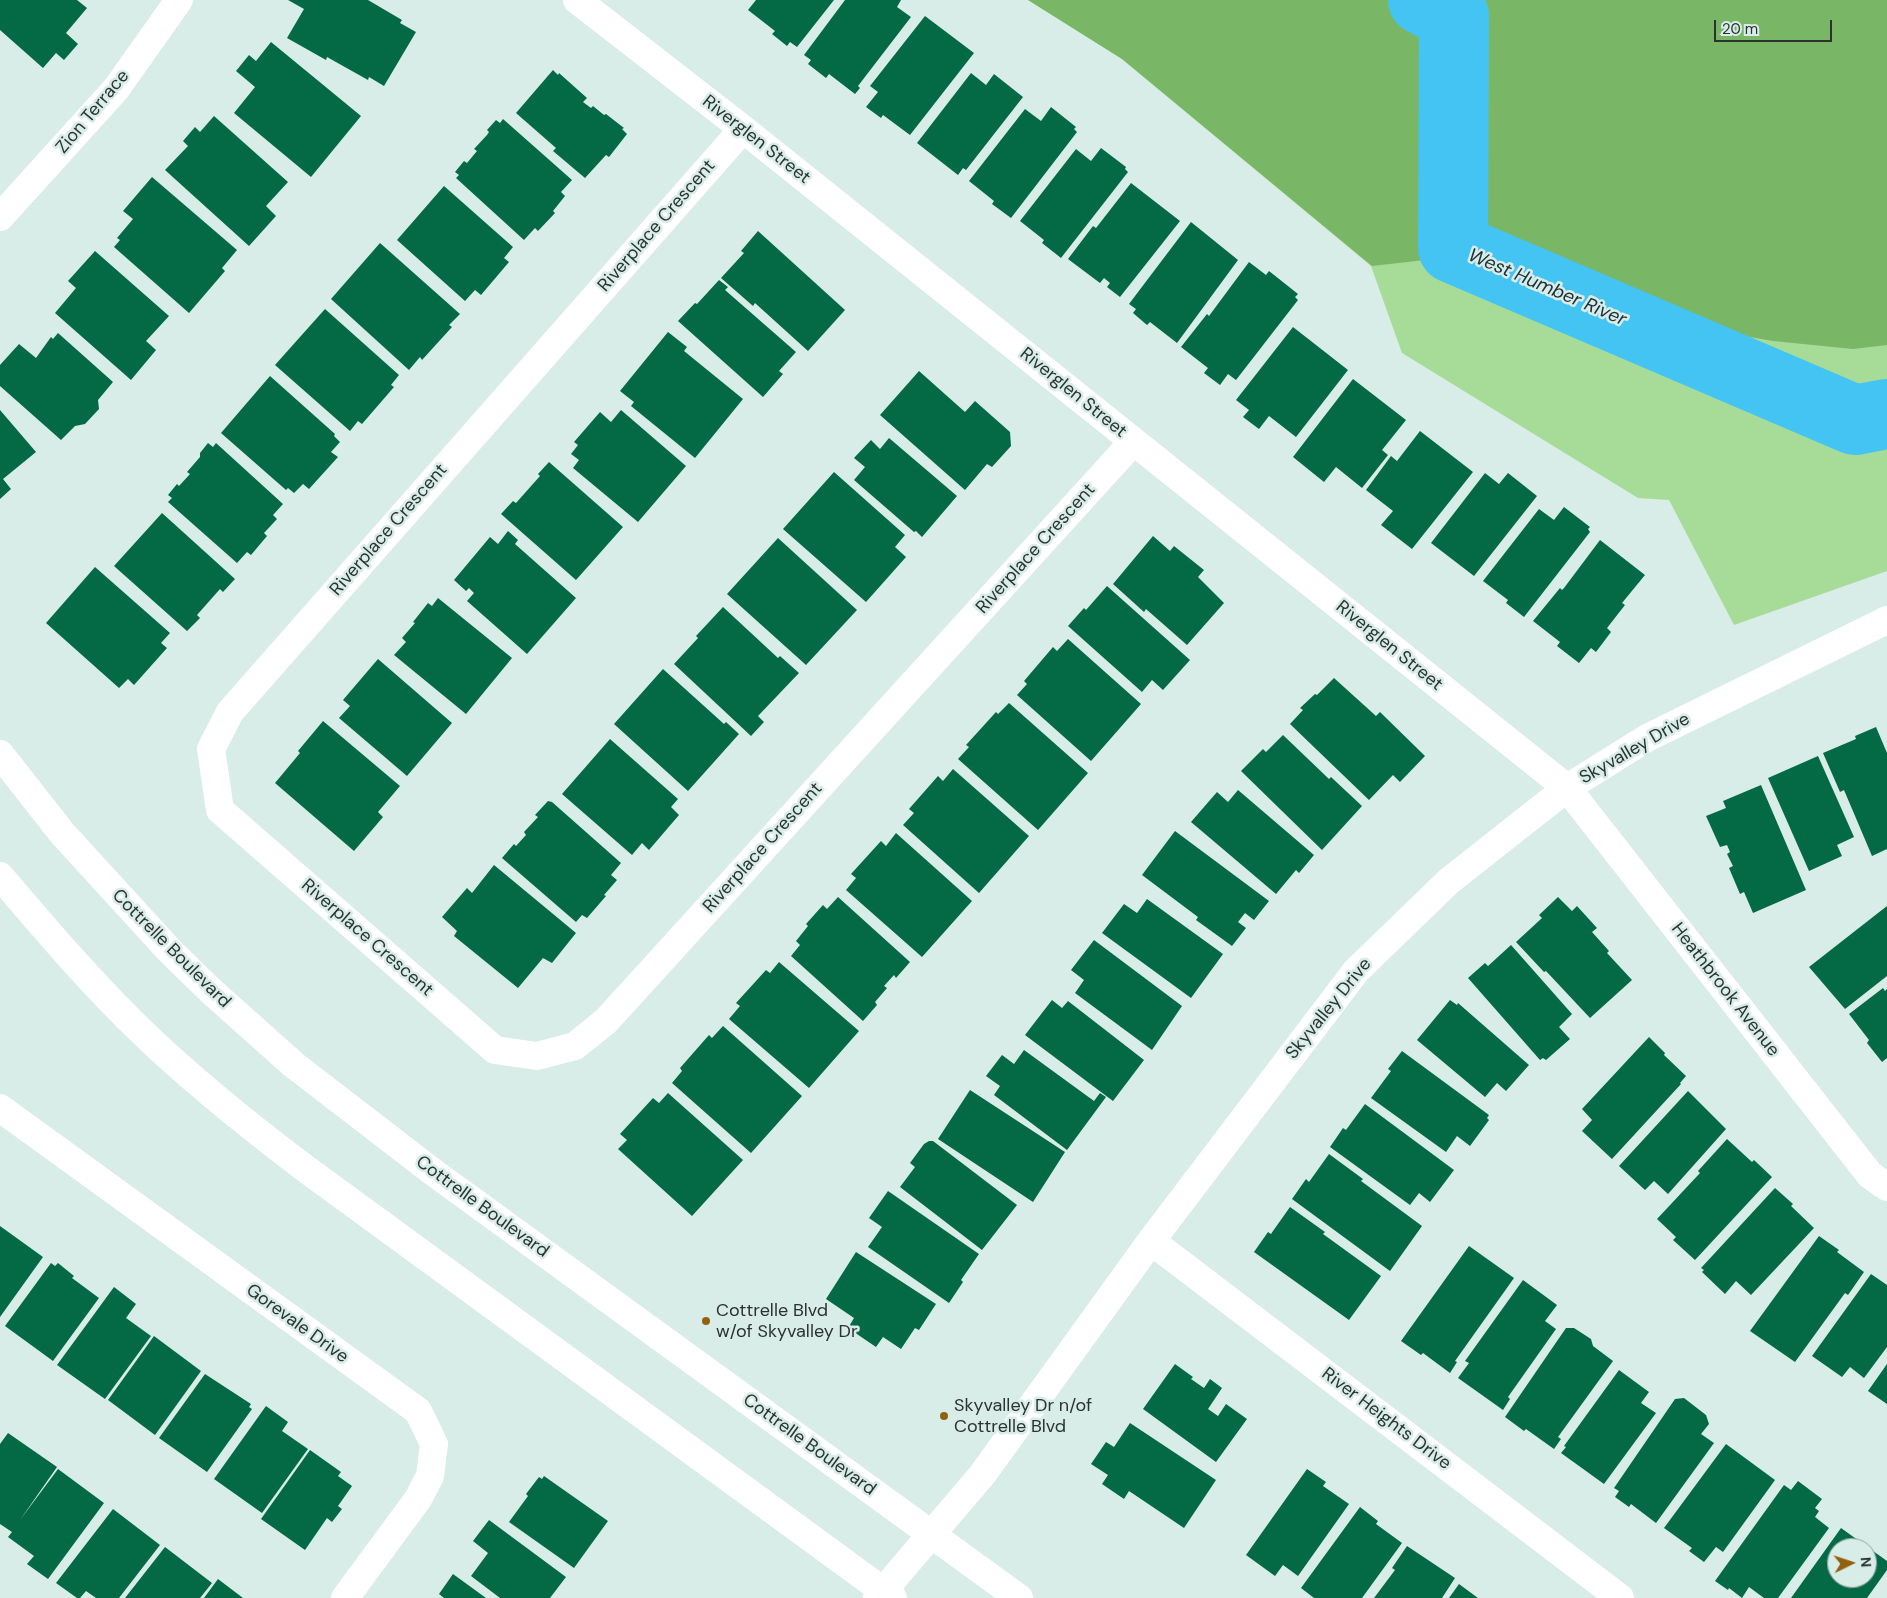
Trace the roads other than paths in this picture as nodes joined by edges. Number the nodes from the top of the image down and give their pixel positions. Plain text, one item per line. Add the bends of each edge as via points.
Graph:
1 (179, 0) edge
2 (577, 0) edge
3 (743, 129) junction
4 (0, 217) edge
5 (1133, 442) junction
6 (1887, 620) edge
7 (0, 754) edge
8 (1567, 788) junction
9 (0, 876) edge
10 (0, 1108) edge
11 (1887, 1187) edge
12 (1151, 1241) junction
13 (931, 1534) junction
14 (884, 1596) edge
15 (345, 1598) edge
16 (1019, 1598) edge
17 (1620, 1598) edge

1 - 4 street, Zion Terrace via 116,89
2 - 3 street, Riverglen Street
3 - 5 street, Riverglen Street
3 - 5 street, Riverplace Crescent via 230,712 211,749 220,810 495,1050 537,1056 574,1046 606,1021
5 - 8 street, Riverglen Street
6 - 8 street, Skyvalley Drive via 1647,738
7 - 13 street, Cottrelle Boulevard via 62,833 163,943 294,1065 434,1172
8 - 11 street, Heathbrook Avenue via 1870,1175
8 - 12 street, Skyvalley Drive via 1449,881 1356,971
9 - 14 street via 142,1032 222,1104
10 - 15 street, Gorevale Drive via 418,1411 434,1444 430,1476 418,1499
12 - 13 street, Skyvalley Drive via 982,1475
12 - 17 street, River Heights Drive
13 - 14 street, Skyvalley Drive
13 - 16 street, Cottrelle Boulevard

